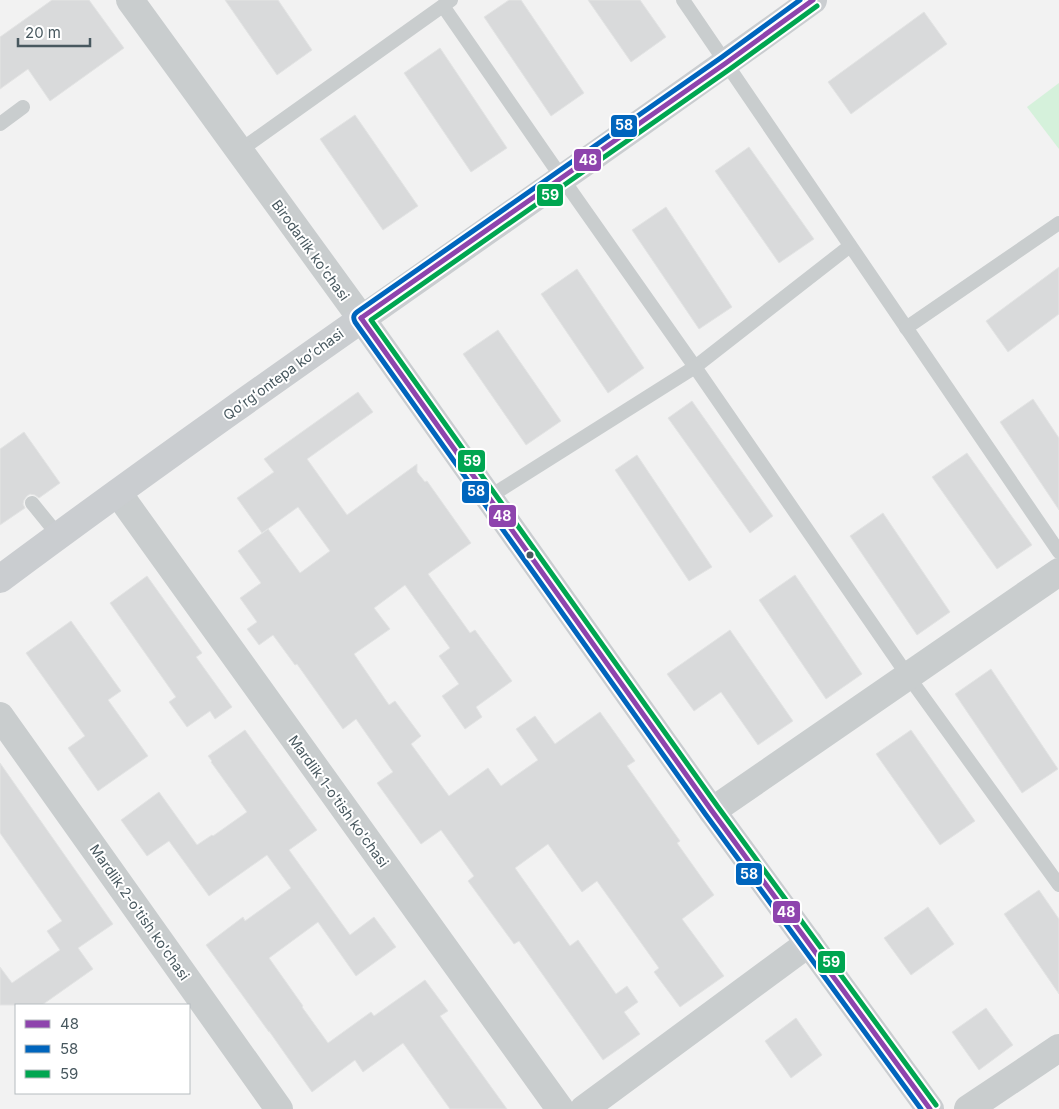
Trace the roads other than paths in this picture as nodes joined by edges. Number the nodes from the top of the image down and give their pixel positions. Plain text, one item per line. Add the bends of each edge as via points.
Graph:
1 (130, 0) edge
2 (683, 0) edge
3 (814, 0) edge
4 (447, 3) edge
5 (726, 63) junction
6 (23, 107) dead end
7 (0, 124) edge
8 (239, 151) junction
9 (562, 178) junction
10 (1059, 223) edge
11 (850, 246) junction
12 (361, 318) junction
13 (906, 328) junction
14 (695, 367) junction
15 (118, 493) junction
16 (489, 497) junction
17 (32, 503) dead end
18 (58, 535) junction
19 (1059, 552) edge
20 (1059, 572) edge
21 (0, 579) edge
22 (908, 676) junction
23 (0, 716) edge
24 (712, 811) junction
25 (1059, 885) edge
26 (808, 943) junction
27 (1059, 1048) edge
28 (279, 1109) edge
29 (560, 1109) edge
30 (584, 1109) edge
31 (930, 1109) edge
32 (968, 1109) edge

1 - 8 street, Birodarlik ko'chasi
2 - 5 lane
3 - 5 street, Qoʻrgʻontepa koʻchasi
4 - 8 lane
4 - 9 lane
5 - 9 street, Qoʻrgʻontepa koʻchasi
5 - 11 lane
6 - 7 lane
8 - 12 street, Birodarlik ko'chasi
9 - 12 street, Qoʻrgʻontepa koʻchasi
9 - 14 lane
10 - 13 lane
11 - 13 lane
11 - 14 lane
12 - 15 street, Qoʻrgʻontepa koʻchasi
12 - 16 street, Birodarlik ko'chasi
13 - 19 lane
14 - 16 lane
14 - 22 lane
15 - 18 street, Qoʻrgʻontepa koʻchasi
15 - 29 street, Mardlik 1-o'tish ko'chasi
16 - 24 street, Birodarlik ko'chasi
17 - 18 lane
18 - 21 street, Qoʻrgʻontepa koʻchasi
20 - 22 street
22 - 24 street
22 - 25 lane
23 - 28 street, Mardlik 2-o'tish ko'chasi
24 - 26 street, Birodarlik ko'chasi
26 - 30 street
26 - 31 street, Birodarlik ko'chasi
27 - 32 street

